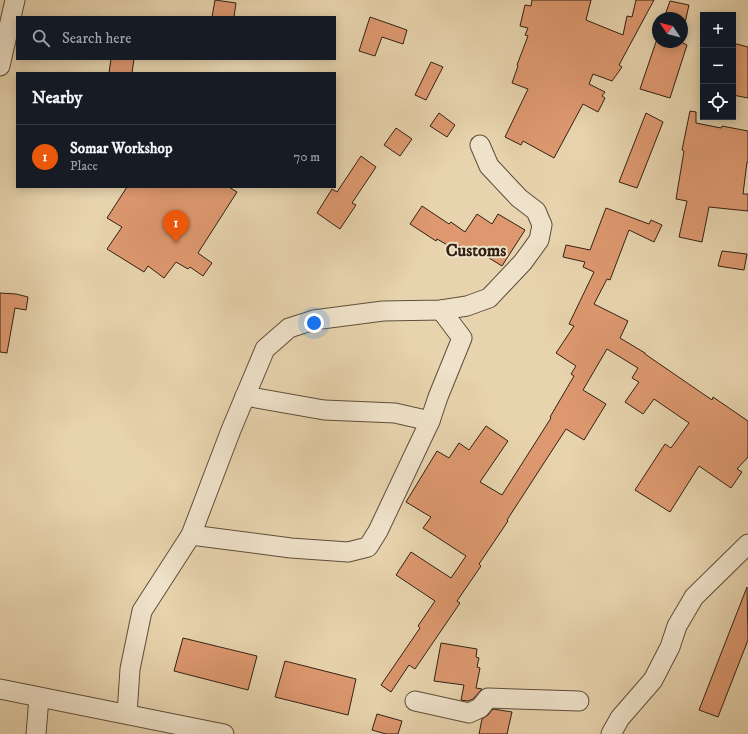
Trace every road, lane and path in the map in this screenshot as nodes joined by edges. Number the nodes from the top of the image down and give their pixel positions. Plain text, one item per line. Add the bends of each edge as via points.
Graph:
1 (14, 0) edge
2 (3, 32) edge
3 (0, 66) edge
4 (480, 145) dead end
5 (441, 310) junction
6 (245, 396) junction
7 (430, 421) junction
8 (191, 535) junction
9 (748, 544) edge
10 (0, 689) edge
11 (39, 698) junction
12 (415, 701) dead end
13 (579, 701) dead end
14 (127, 714) junction
15 (36, 734) edge
16 (221, 734) edge
17 (611, 734) edge

1 - 2 street
2 - 3 street
4 - 5 street via 489,166 519,198 536,211 542,225 539,240 523,262 489,298 467,306
5 - 6 street via 383,311 314,320 289,328 266,349
5 - 7 street via 462,338
6 - 7 street via 324,410 395,413
6 - 8 street
7 - 8 street via 368,547 348,552 291,548
8 - 14 street via 142,611 130,669
9 - 17 street via 694,597 677,626 670,647 653,680 620,718
10 - 11 street
11 - 14 street
11 - 15 street
12 - 13 street via 469,713 480,708 488,698
14 - 16 street

